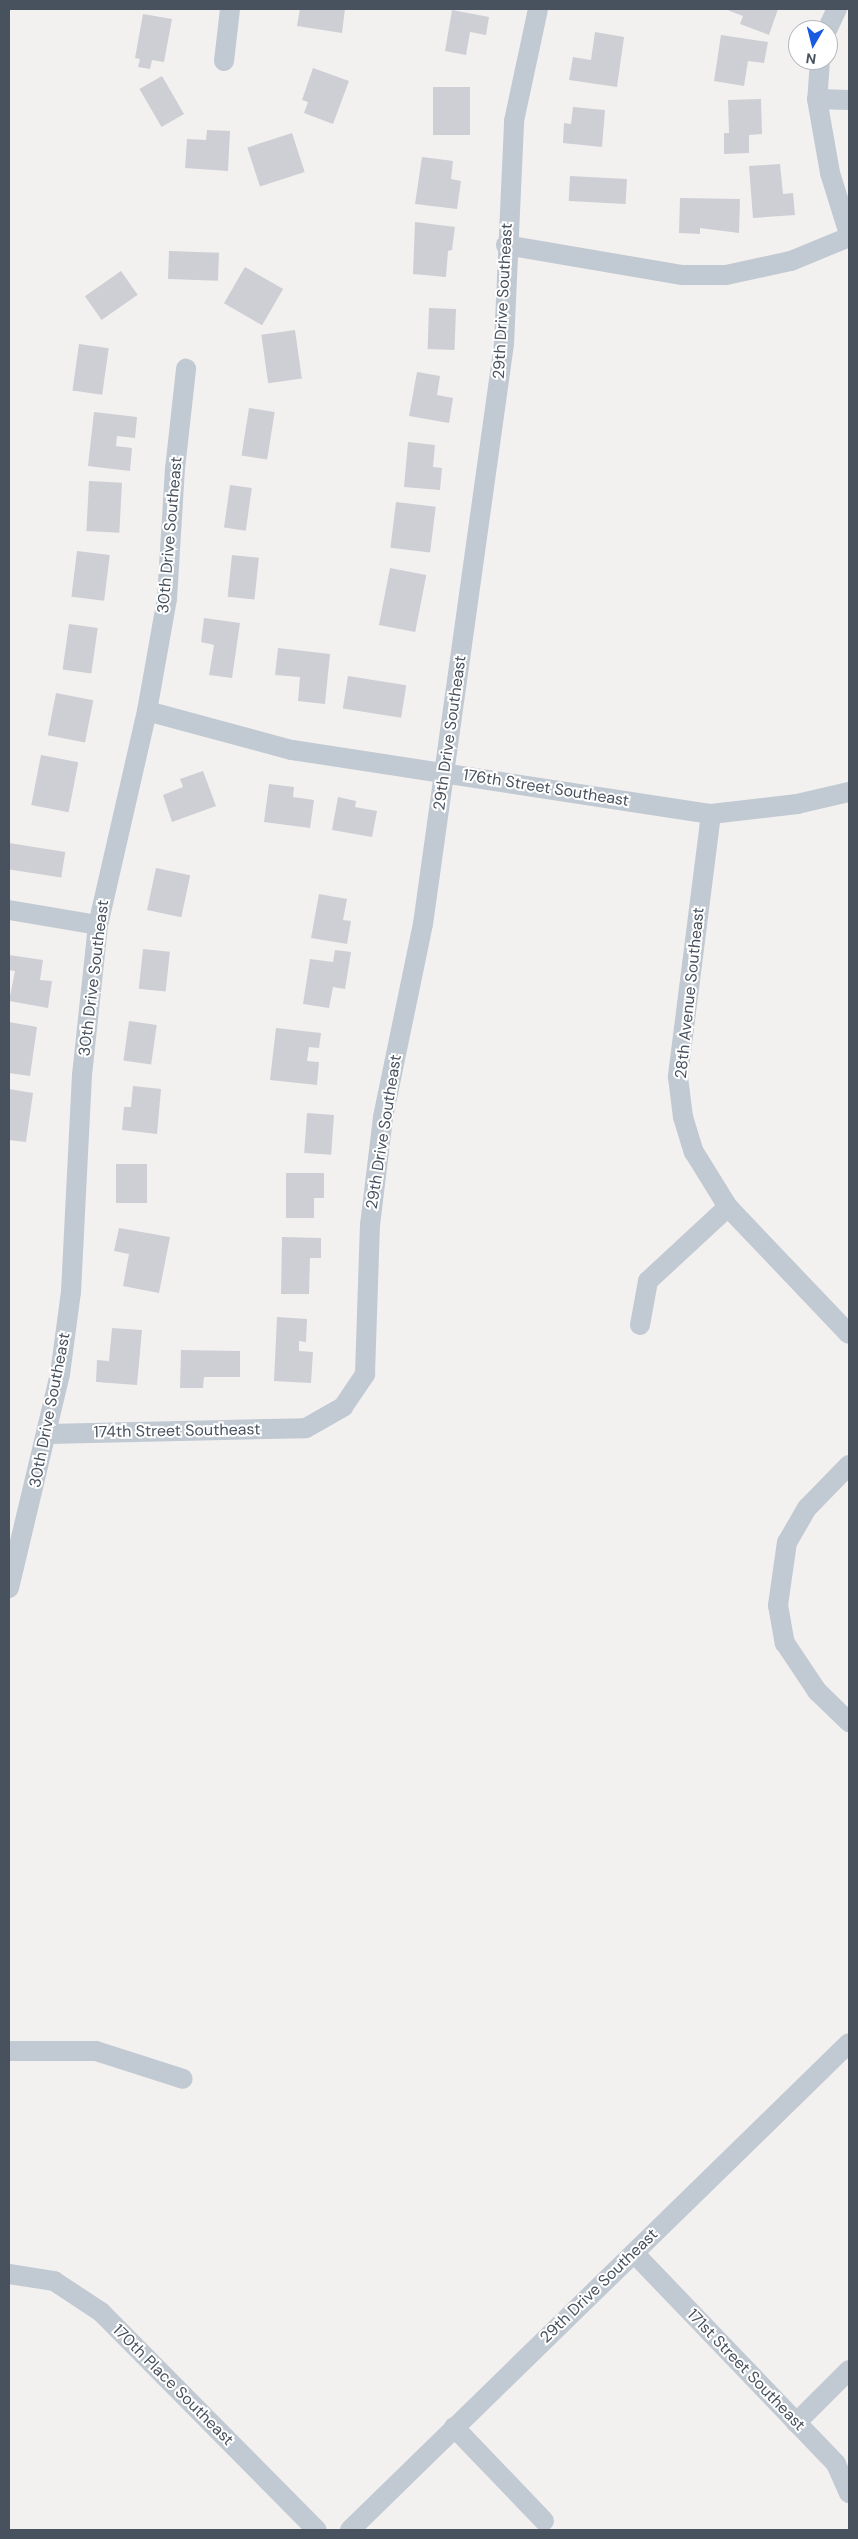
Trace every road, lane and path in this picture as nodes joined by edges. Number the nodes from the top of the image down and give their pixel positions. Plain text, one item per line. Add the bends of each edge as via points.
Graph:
1 (230, 9) edge
2 (538, 9) edge
3 (224, 61) dead end
4 (819, 70) edge
5 (817, 99) junction
6 (849, 100) edge
7 (849, 235) edge
8 (506, 245) junction
9 (186, 369) dead end
10 (147, 711) junction
11 (444, 772) junction
12 (849, 792) edge
13 (711, 814) junction
14 (9, 910) edge
15 (98, 925) junction
16 (728, 1207) junction
17 (640, 1324) dead end
18 (849, 1334) edge
19 (306, 1428) joint
20 (48, 1434) junction
21 (849, 1465) edge
22 (9, 1588) edge
23 (849, 1722) edge
24 (849, 2044) edge
25 (9, 2051) edge
26 (183, 2079) dead end
27 (634, 2253) junction
28 (9, 2274) edge
29 (849, 2370) edge
30 (796, 2423) junction
31 (454, 2427) junction
32 (849, 2494) edge
33 (544, 2521) dead end
34 (317, 2530) edge
35 (350, 2530) edge

1 - 3 street
2 - 8 street, 29th Drive Southeast via 514,121
4 - 5 street
5 - 6 street
5 - 7 street via 830,173
7 - 8 street via 791,261 726,275 682,275
8 - 11 street, 29th Drive Southeast via 504,344
9 - 10 street, 30th Drive Southeast via 168,599
10 - 11 street, 176th Street Southeast via 292,750
10 - 15 street, 30th Drive Southeast
11 - 13 street, 176th Street Southeast
11 - 19 street, 29th Drive Southeast via 423,924 383,1117 370,1225 364,1374 343,1407
12 - 13 street via 797,804
13 - 16 street, 28th Avenue Southeast via 678,1077 683,1117 694,1152
14 - 15 street
15 - 20 street, 30th Drive Southeast via 82,1075 71,1292
16 - 17 street via 648,1281
16 - 18 street
19 - 20 street, 174th Street Southeast
20 - 22 street, 30th Drive Southeast
21 - 23 street via 807,1508 786,1542 778,1605 785,1643 818,1691
24 - 27 street, 29th Drive Southeast
25 - 26 street via 96,2051
27 - 30 street, 171st Street Southeast
27 - 31 street, 29th Drive Southeast
28 - 34 street, 170th Place Southeast via 54,2281 101,2312
29 - 30 street
30 - 32 street, 171st Street Southeast via 836,2464
31 - 33 street
31 - 35 street, 29th Drive Southeast

